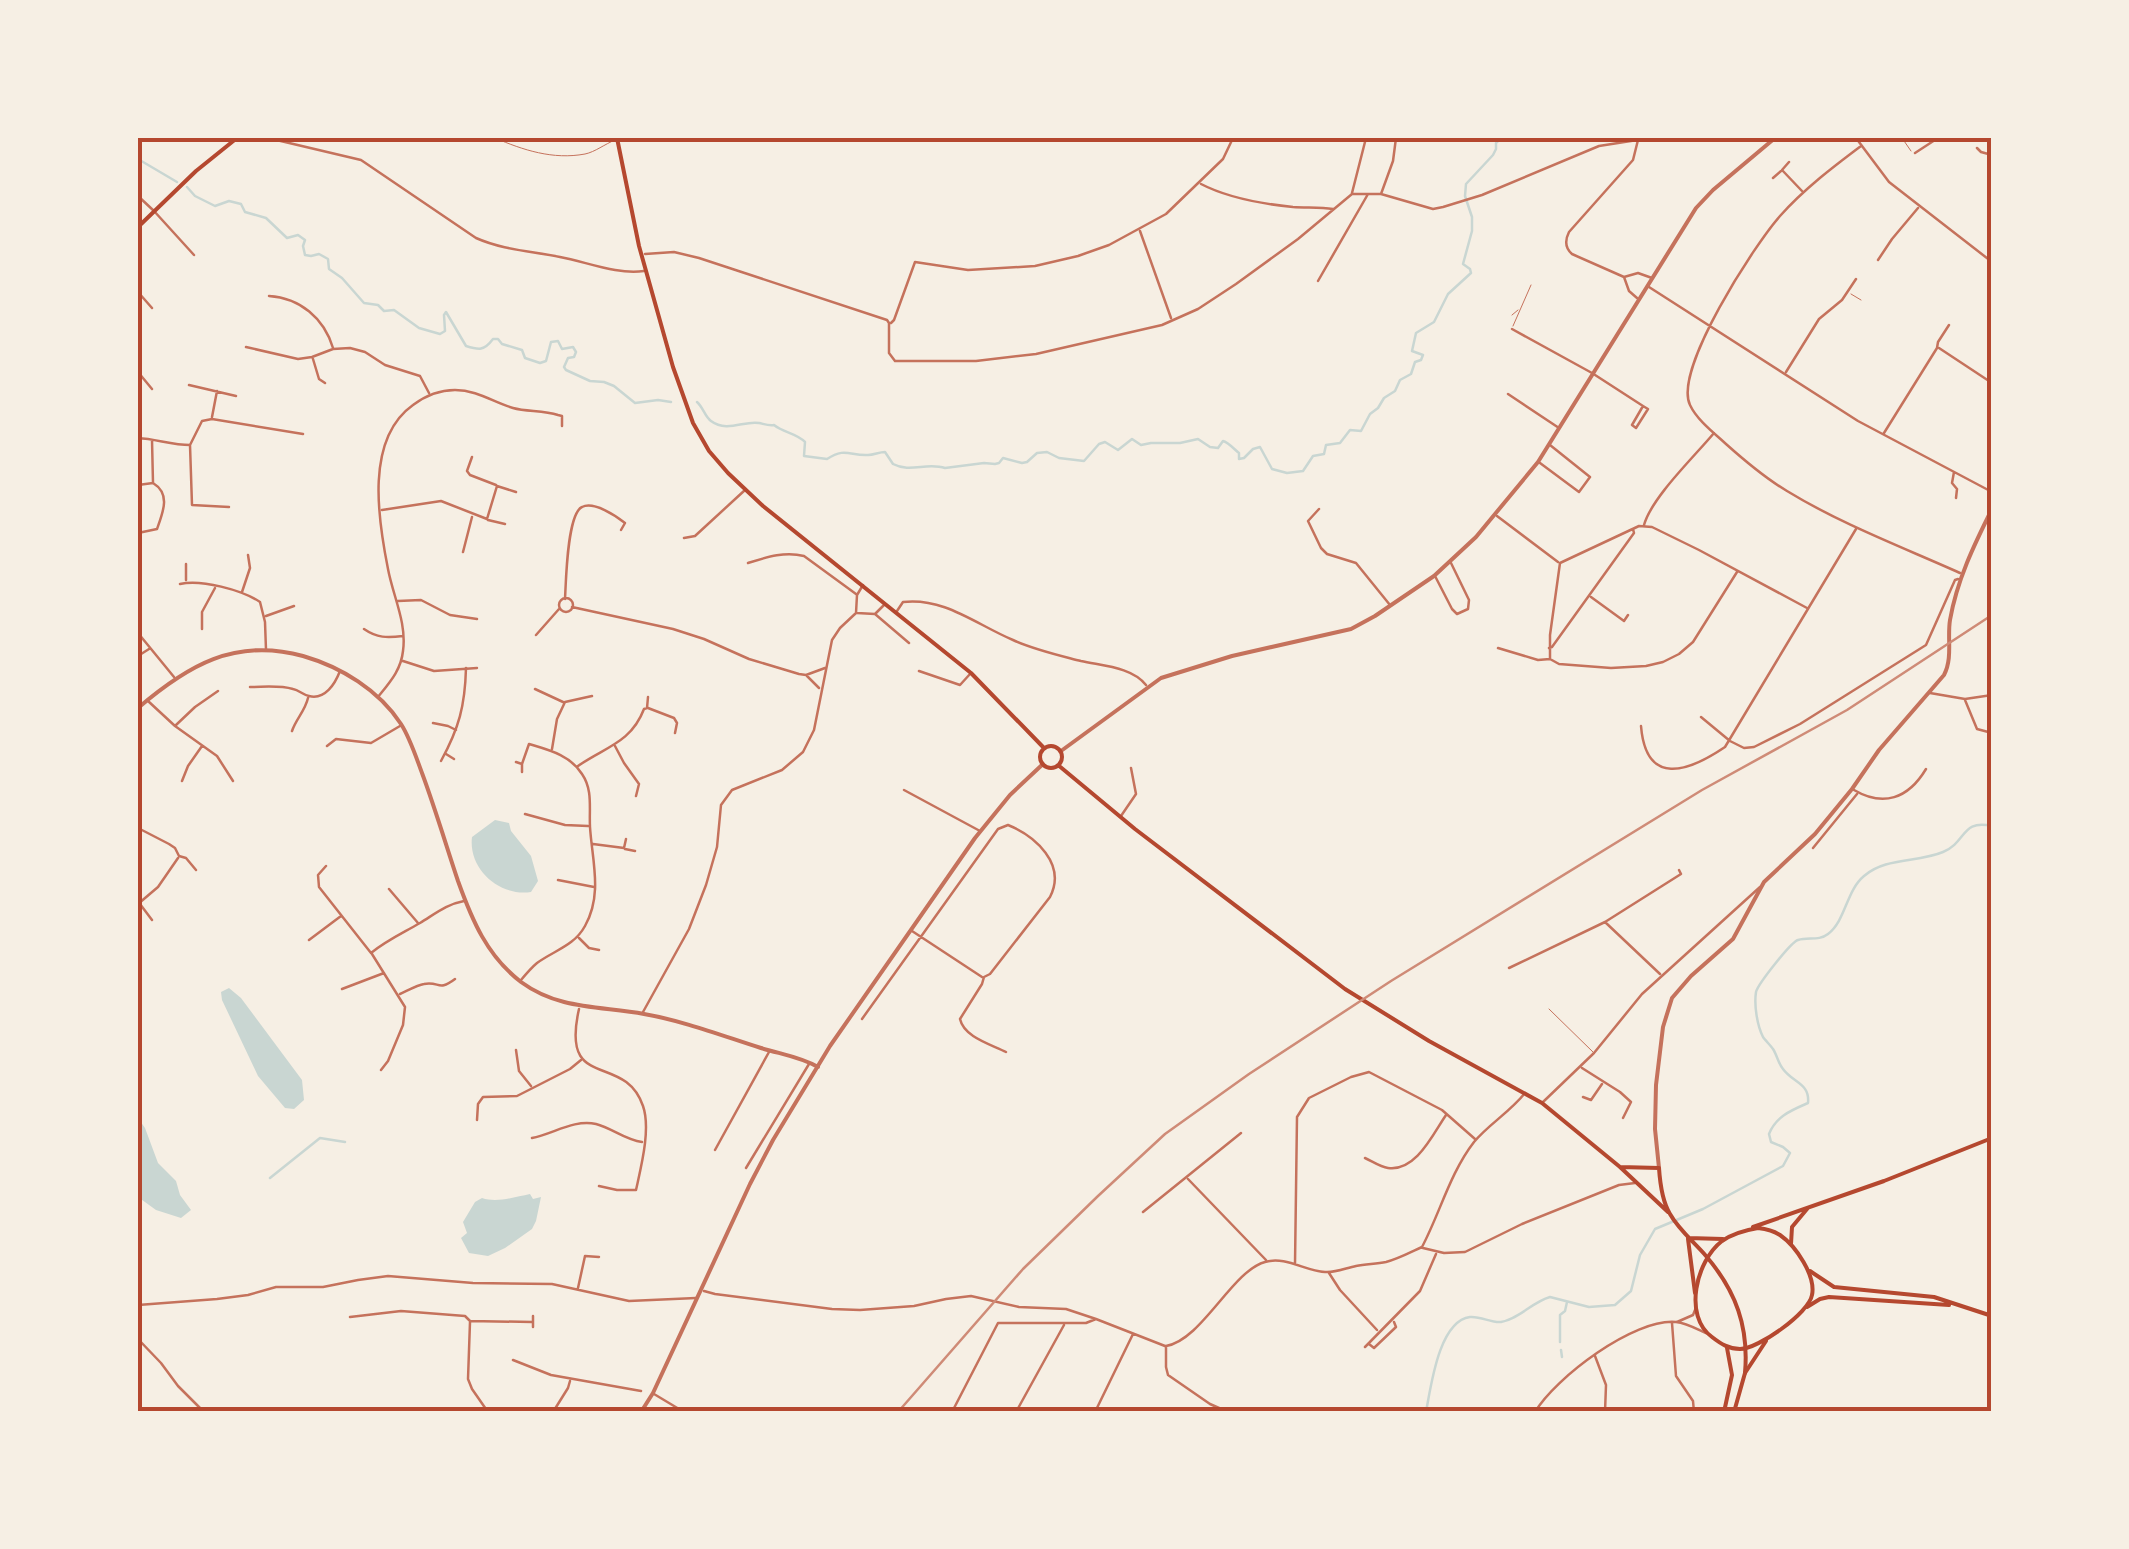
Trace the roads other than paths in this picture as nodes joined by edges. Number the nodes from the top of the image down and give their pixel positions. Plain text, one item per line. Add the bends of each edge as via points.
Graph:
1 (268, 138) edge
2 (495, 138) edge
3 (617, 138) edge
4 (1233, 138) edge
5 (1366, 138) edge
6 (1396, 138) edge
7 (1650, 138) edge
8 (1774, 138) edge
9 (1856, 138) edge
10 (1902, 138) edge
11 (1937, 138) edge
12 (232, 139) edge
13 (1638, 140) edge
14 (1861, 146) junction
15 (1976, 148) dead end
16 (1915, 153) joint
17 (1992, 155) edge
18 (1790, 162) dead end
19 (1782, 170) junction
20 (1773, 178) dead end
21 (1200, 183) junction
22 (1803, 192) junction
23 (1369, 193) junction
24 (1352, 194) junction
25 (1381, 194) junction
26 (138, 196) edge
27 (1919, 207) junction
28 (1332, 210) junction
29 (154, 211) junction
30 (138, 227) edge
31 (1140, 230) junction
32 (641, 254) junction
33 (194, 255) dead end
34 (1878, 260) dead end
35 (1992, 262) edge
36 (646, 270) junction
37 (1624, 277) junction
38 (1652, 278) junction
39 (1856, 280) dead end
40 (1318, 281) dead end
41 (1531, 285) dead end
42 (1647, 286) junction
43 (138, 292) edge
44 (1848, 292) junction
45 (269, 296) dead end
46 (1639, 299) junction
47 (1860, 300) dead end
48 (148, 303) junction
49 (1520, 307) junction
50 (143, 308) dead end
51 (152, 308) dead end
52 (1512, 315) dead end
53 (1172, 321) junction
54 (890, 324) junction
55 (1710, 324) junction
56 (1949, 325) dead end
57 (1939, 327) dead end
58 (1512, 330) joint
59 (1945, 331) junction
60 (246, 347) dead end
61 (1938, 348) junction
62 (333, 349) junction
63 (258, 350) junction
64 (257, 357) dead end
65 (312, 357) junction
66 (138, 372) edge
67 (1592, 373) junction
68 (1785, 373) junction
69 (1992, 383) edge
70 (324, 384) dead end
71 (189, 385) dead end
72 (152, 388) dead end
73 (217, 391) junction
74 (430, 394) junction
75 (1508, 394) dead end
76 (236, 396) dead end
77 (1643, 406) dead end
78 (566, 411) dead end
79 (562, 416) junction
80 (212, 418) junction
81 (562, 426) dead end
82 (1560, 429) junction
83 (1714, 433) junction
84 (304, 434) dead end
85 (1883, 435) junction
86 (138, 438) edge
87 (152, 439) junction
88 (190, 445) junction
89 (1550, 445) junction
90 (472, 457) dead end
91 (1538, 462) junction
92 (1954, 472) junction
93 (153, 483) junction
94 (138, 485) edge
95 (497, 486) junction
96 (745, 490) junction
97 (516, 492) dead end
98 (1992, 492) edge
99 (1956, 498) dead end
100 (229, 508) dead end
101 (1992, 508) edge
102 (1319, 509) dead end
103 (380, 510) junction
104 (1496, 515) junction
105 (473, 516) junction
106 (629, 518) dead end
107 (487, 519) junction
108 (625, 523) junction
109 (505, 524) dead end
110 (1641, 526) junction
111 (1857, 527) junction
112 (1633, 528) junction
113 (621, 530) dead end
114 (138, 532) edge
115 (684, 538) dead end
116 (463, 552) dead end
117 (248, 555) dead end
118 (1450, 561) junction
119 (1560, 562) junction
120 (748, 563) dead end
121 (186, 564) dead end
122 (1738, 570) junction
123 (1434, 576) junction
124 (1961, 576) junction
125 (186, 582) junction
126 (180, 584) dead end
127 (862, 585) junction
128 (216, 586) junction
129 (242, 593) junction
130 (857, 595) junction
131 (1590, 596) junction
132 (565, 599) junction
133 (396, 602) junction
134 (886, 604) junction
135 (294, 606) dead end
136 (1391, 606) junction
137 (572, 607) junction
138 (560, 608) junction
139 (1808, 608) junction
140 (896, 612) junction
141 (856, 613) junction
142 (875, 614) junction
143 (1628, 615) dead end
144 (265, 616) junction
145 (477, 619) dead end
146 (202, 629) dead end
147 (364, 629) dead end
148 (138, 633) edge
149 (536, 635) dead end
150 (374, 636) junction
151 (404, 636) junction
152 (370, 643) dead end
153 (908, 643) dead end
154 (150, 648) junction
155 (1498, 648) dead end
156 (1549, 648) junction
157 (266, 650) junction
158 (138, 656) edge
159 (1550, 659) junction
160 (402, 661) junction
161 (466, 668) junction
162 (476, 668) dead end
163 (826, 668) junction
164 (340, 670) junction
165 (919, 671) dead end
166 (971, 673) junction
167 (806, 675) junction
168 (174, 678) junction
169 (261, 680) dead end
170 (544, 686) dead end
171 (1147, 686) junction
172 (250, 687) dead end
173 (261, 687) junction
174 (581, 688) dead end
175 (535, 689) dead end
176 (218, 691) dead end
177 (822, 691) junction
178 (540, 692) junction
179 (1928, 692) junction
180 (1992, 695) edge
181 (308, 696) junction
182 (592, 696) dead end
183 (377, 697) junction
184 (582, 697) junction
185 (648, 697) dead end
186 (210, 698) junction
187 (1965, 698) junction
188 (146, 700) junction
189 (565, 702) junction
190 (214, 704) dead end
191 (138, 708) edge
192 (647, 708) junction
193 (1701, 717) dead end
194 (290, 718) dead end
195 (296, 722) junction
196 (434, 723) dead end
197 (402, 725) junction
198 (175, 726) junction
199 (1641, 726) dead end
200 (456, 730) junction
201 (292, 731) dead end
202 (1634, 732) dead end
203 (1641, 732) junction
204 (675, 733) dead end
205 (1992, 734) edge
206 (1730, 740) junction
207 (522, 741) dead end
208 (203, 744) junction
209 (529, 744) junction
210 (614, 744) junction
211 (327, 746) dead end
212 (1044, 748) junction
213 (552, 751) junction
214 (1061, 751) junction
215 (445, 754) junction
216 (454, 760) dead end
217 (441, 761) dead end
218 (516, 762) dead end
219 (522, 764) junction
220 (1043, 764) junction
221 (1058, 765) junction
222 (576, 767) junction
223 (1132, 768) dead end
224 (1926, 769) dead end
225 (522, 772) dead end
226 (185, 773) junction
227 (193, 776) dead end
228 (182, 781) dead end
229 (233, 781) dead end
230 (1852, 789) junction
231 (904, 790) dead end
232 (1858, 793) junction
233 (636, 796) dead end
234 (525, 814) dead end
235 (1120, 817) junction
236 (590, 826) junction
237 (138, 828) edge
238 (981, 832) junction
239 (626, 839) dead end
240 (592, 844) junction
241 (624, 848) junction
242 (1813, 848) dead end
243 (635, 851) dead end
244 (179, 856) junction
245 (326, 866) dead end
246 (196, 870) dead end
247 (1682, 872) dead end
248 (566, 874) dead end
249 (1762, 886) junction
250 (596, 887) junction
251 (389, 889) dead end
252 (465, 900) junction
253 (138, 904) edge
254 (342, 915) junction
255 (152, 920) dead end
256 (1605, 922) junction
257 (419, 924) junction
258 (912, 930) junction
259 (578, 936) junction
260 (920, 937) junction
261 (310, 940) dead end
262 (599, 950) dead end
263 (371, 952) junction
264 (1508, 968) dead end
265 (386, 972) junction
266 (1662, 975) junction
267 (984, 977) junction
268 (455, 979) dead end
269 (520, 981) junction
270 (342, 989) dead end
271 (399, 995) junction
272 (579, 1007) junction
273 (1549, 1009) dead end
274 (642, 1013) junction
275 (862, 1019) dead end
276 (1002, 1041) dead end
277 (998, 1048) junction
278 (516, 1050) dead end
279 (770, 1050) junction
280 (1006, 1052) dead end
281 (1594, 1053) junction
282 (582, 1059) junction
283 (810, 1062) junction
284 (818, 1067) junction
285 (1580, 1067) junction
286 (381, 1070) dead end
287 (1602, 1083) junction
288 (532, 1087) junction
289 (1525, 1093) junction
290 (1583, 1097) dead end
291 (1542, 1103) junction
292 (1447, 1114) junction
293 (1622, 1118) dead end
294 (477, 1120) dead end
295 (537, 1130) dead end
296 (1241, 1133) dead end
297 (539, 1136) junction
298 (532, 1138) dead end
299 (1992, 1138) edge
300 (1476, 1140) junction
301 (644, 1142) junction
302 (715, 1150) dead end
303 (1364, 1158) dead end
304 (1620, 1167) junction
305 (746, 1168) dead end
306 (1659, 1168) junction
307 (1186, 1177) junction
308 (1638, 1184) junction
309 (1619, 1185) junction
310 (636, 1190) junction
311 (602, 1194) dead end
312 (637, 1198) dead end
313 (1815, 1204) junction
314 (1143, 1212) dead end
315 (1668, 1212) junction
316 (1746, 1230) junction
317 (1688, 1238) junction
318 (1725, 1239) junction
319 (1791, 1246) junction
320 (1422, 1247) junction
321 (1436, 1252) junction
322 (599, 1257) dead end
323 (1708, 1259) junction
324 (1266, 1261) junction
325 (1295, 1264) junction
326 (1806, 1268) junction
327 (1329, 1273) junction
328 (577, 1290) junction
329 (702, 1290) junction
330 (1695, 1294) junction
331 (698, 1298) junction
332 (138, 1304) edge
333 (1958, 1306) junction
334 (1807, 1308) junction
335 (1696, 1309) junction
336 (412, 1312) junction
337 (1992, 1316) edge
338 (350, 1317) dead end
339 (412, 1318) dead end
340 (1096, 1319) junction
341 (1392, 1320) junction
342 (470, 1321) junction
343 (533, 1321) dead end
344 (1674, 1322) junction
345 (1064, 1324) junction
346 (1378, 1331) junction
347 (1134, 1333) junction
348 (1707, 1334) junction
349 (1769, 1337) junction
350 (138, 1338) edge
351 (1166, 1346) junction
352 (1727, 1348) junction
353 (1747, 1349) junction
354 (1594, 1356) junction
355 (514, 1360) dead end
356 (1744, 1373) junction
357 (570, 1380) junction
358 (641, 1391) dead end
359 (653, 1393) junction
360 (204, 1412) edge
361 (488, 1412) edge
362 (497, 1412) edge
363 (512, 1412) edge
364 (553, 1412) edge
365 (641, 1412) edge
366 (684, 1412) edge
367 (952, 1412) edge
368 (1016, 1412) edge
369 (1095, 1412) edge
370 (1228, 1412) edge
371 (1534, 1412) edge
372 (1605, 1412) edge
373 (1694, 1412) edge
374 (1724, 1412) edge
375 (1734, 1412) edge

1 - 36 street via 361,160 495,247
2 - 3 lane via 528,152 566,155 588,154
3 - 32 main road
4 - 21 street
5 - 24 street
6 - 25 street
7 - 13 street
8 - 38 street via 1696,208
9 - 14 street
10 - 16 lane
11 - 16 street
12 - 29 main road
13 - 25 street via 1598,146 1470,200 1434,208
13 - 37 street via 1633,160 1567,237 1572,254
14 - 22 street
14 - 27 street via 1888,182
15 - 17 street
18 - 19 street
19 - 20 street
19 - 22 street
21 - 28 street via 1258,201
21 - 31 street
22 - 55 street via 1762,238
23 - 24 street
23 - 25 street
23 - 40 street
24 - 28 street
26 - 29 street
27 - 34 street
27 - 35 street
28 - 53 street via 1236,284
29 - 30 main road
29 - 33 street
31 - 53 street
31 - 54 street via 1035,266 968,270 915,262
32 - 36 main road
32 - 54 street via 699,258
36 - 96 main road via 693,422 712,456
37 - 38 street via 1638,272
37 - 46 street
38 - 42 street
39 - 44 street
41 - 49 lane
42 - 46 street
42 - 55 street
43 - 48 street
44 - 47 lane
44 - 68 street via 1819,319
45 - 62 street via 293,300 318,319
46 - 67 street
48 - 50 street
48 - 51 street
49 - 52 lane
49 - 58 lane
53 - 54 street via 1036,354 976,361 892,360
55 - 68 street
55 - 83 street via 1687,392 1692,409
56 - 59 street
57 - 59 street
58 - 67 street
59 - 61 street
60 - 63 street
61 - 69 street
61 - 85 street
62 - 65 street
62 - 74 street via 358,350 414,373
63 - 64 street
63 - 65 street
65 - 70 street
66 - 72 street
67 - 77 street
67 - 82 street
68 - 85 street
71 - 73 street
73 - 76 street
73 - 80 street
74 - 79 street via 467,391
74 - 103 street via 394,422 387,437
75 - 82 street
78 - 79 street
79 - 81 street
80 - 84 street
80 - 88 street via 202,421
82 - 89 street
83 - 110 street
83 - 111 street via 1786,491
85 - 92 street
86 - 87 street
87 - 88 street
87 - 93 street
88 - 100 street via 192,505
89 - 91 street
89 - 91 street via 1590,477 1579,492
90 - 95 street via 466,471
91 - 104 street
92 - 98 street
92 - 99 street
93 - 94 street
93 - 114 street via 164,495 162,514 157,529
95 - 97 street
95 - 107 street
96 - 115 street
96 - 127 main road
101 - 124 street
102 - 136 street via 1308,521 1321,548 1356,563
103 - 105 street via 441,501
103 - 133 street
104 - 118 street
104 - 119 street
105 - 107 street
105 - 116 street
106 - 108 street
107 - 109 street
108 - 113 street
108 - 132 street via 588,506 576,513
110 - 112 street
110 - 122 street
111 - 124 street
111 - 139 street
112 - 119 street
112 - 131 street
117 - 129 street
118 - 123 street
118 - 123 street via 1468,609 1452,609
119 - 156 street
120 - 130 street via 798,554
121 - 125 street
122 - 139 street
122 - 159 street via 1693,642 1671,659 1611,668
123 - 136 street
124 - 179 street via 1947,668
124 - 206 street via 1926,646 1774,738 1744,748
125 - 126 street
125 - 128 street
127 - 130 street
127 - 134 main road
128 - 129 street
128 - 146 street via 202,612
129 - 144 street via 260,602
130 - 141 street
131 - 143 street via 1624,620
131 - 156 street
132 - 137 street
132 - 138 street
133 - 145 street via 413,598 450,616
133 - 151 street
134 - 140 main road
134 - 142 street
135 - 144 street
136 - 171 street via 1351,629 1178,672
137 - 138 street
137 - 167 street via 704,638
138 - 149 street
139 - 206 street
140 - 166 main road
140 - 171 street via 902,602 934,604 1033,648 1132,673
141 - 142 street
141 - 163 street via 835,633
142 - 153 street
144 - 157 street
147 - 150 street
148 - 154 street
150 - 151 street
150 - 152 street
151 - 160 street
154 - 158 street
154 - 168 street
155 - 159 street
156 - 159 street
157 - 164 street
157 - 168 street via 210,660
160 - 161 street via 434,671
160 - 183 street
161 - 162 street
161 - 200 street
163 - 167 street
163 - 177 street
164 - 181 street via 326,692
164 - 183 street
165 - 166 street via 960,685
166 - 212 main road
167 - 177 street
168 - 188 street
169 - 173 street
170 - 178 street
171 - 214 street
172 - 173 street
173 - 181 street
174 - 184 street
175 - 178 street
176 - 186 street
177 - 274 street via 803,752 782,770 732,790 721,805 706,885
178 - 189 street
179 - 187 street
179 - 230 street
180 - 187 street
181 - 195 street
182 - 184 street
183 - 197 street
184 - 189 street
185 - 192 street
186 - 190 street
186 - 198 street
187 - 205 street via 1974,724
188 - 191 street
188 - 198 street
189 - 213 street
192 - 204 street via 670,714 680,723
192 - 210 street via 630,734
193 - 206 street
194 - 195 street
195 - 201 street
196 - 200 street
197 - 211 street via 371,744 336,739
197 - 252 street
198 - 208 street
199 - 203 street
200 - 215 street
202 - 203 street
203 - 206 street via 1648,755 1666,770 1708,758
207 - 209 street
208 - 226 street
208 - 229 street
209 - 213 street
209 - 219 street
210 - 222 street
210 - 233 street via 642,784
212 - 214 main road
212 - 220 main road
213 - 222 street
214 - 221 main road
215 - 216 street
215 - 217 street
218 - 219 street
219 - 225 street
220 - 221 main road
220 - 238 street
221 - 235 main road
222 - 236 street via 590,792
223 - 235 street via 1136,794
224 - 232 street via 1889,800
226 - 227 street
226 - 228 street
230 - 232 street
230 - 249 street
231 - 238 street
232 - 242 street
234 - 236 street
235 - 289 main road via 1345,989
236 - 240 street
237 - 244 street
238 - 258 street
239 - 241 street
240 - 241 street
240 - 250 street
241 - 243 street
244 - 246 street
244 - 253 street
245 - 254 street via 319,886
247 - 256 street
248 - 250 street via 561,881
249 - 266 street
249 - 306 street via 1733,939 1680,988 1667,1010 1656,1099
250 - 259 street
251 - 257 street
252 - 257 street
252 - 269 street via 492,954
253 - 255 street
254 - 261 street
254 - 263 street
256 - 264 street
256 - 266 street
257 - 263 street
258 - 260 street
258 - 284 street
259 - 262 street via 588,951
259 - 269 street
260 - 267 street
260 - 267 street via 998,828 1008,824 1040,846 1056,883
260 - 275 street
263 - 265 street
265 - 270 street
265 - 271 street
266 - 281 street
267 - 277 street via 960,1023
268 - 271 street
269 - 272 street
271 - 286 street via 405,1015
272 - 274 street
272 - 282 street via 574,1042
273 - 281 lane
274 - 279 street
276 - 277 street
277 - 280 street
278 - 288 street via 519,1071
279 - 283 street
279 - 302 street
281 - 285 street
282 - 288 street
282 - 301 street via 618,1076 638,1095
283 - 284 street
283 - 305 street
284 - 329 street via 757,1171
285 - 287 street
285 - 291 street
287 - 290 street via 1591,1100
287 - 293 street via 1631,1102
288 - 294 street via 518,1096 483,1097 474,1110
289 - 291 main road
289 - 300 street
291 - 304 main road
292 - 300 street
292 - 303 street via 1403,1166 1387,1168
292 - 325 street via 1369,1072 1309,1098 1298,1117
295 - 297 street
296 - 307 street
297 - 298 street
297 - 301 street via 591,1123
299 - 313 main road
300 - 320 street
301 - 310 street
304 - 306 main road
304 - 308 main road
304 - 309 street
306 - 315 main road
307 - 314 street
307 - 324 street
308 - 309 street
308 - 315 main road
309 - 321 street via 1466,1252
310 - 311 street via 601,1186
310 - 312 street
313 - 316 main road
313 - 319 main road via 1795,1222
315 - 317 main road
316 - 318 main road
316 - 319 main road via 1768,1230
317 - 318 main road
317 - 323 main road
317 - 330 main road
318 - 323 main road
319 - 326 main road
320 - 321 street
320 - 327 street
321 - 341 street via 1420,1291
322 - 328 street via 583,1254
323 - 330 main road
323 - 353 main road via 1734,1296
324 - 325 street
324 - 351 street
325 - 327 street
326 - 333 main road via 1834,1287 1934,1297
326 - 334 main road via 1813,1290
327 - 346 street
328 - 331 street via 628,1301
328 - 332 street via 388,1276
329 - 331 street
329 - 340 street via 846,1310 982,1297
330 - 335 main road
331 - 359 street
333 - 334 main road via 1829,1297
333 - 337 main road
334 - 349 main road
335 - 344 street
335 - 348 main road
336 - 338 street
336 - 339 street
336 - 342 street
340 - 345 street
340 - 347 street
341 - 346 street
341 - 346 street via 1396,1327 1374,1348 1367,1345
342 - 343 street
342 - 361 street via 468,1379
344 - 348 street
344 - 354 street via 1642,1328
344 - 373 street via 1676,1376
345 - 367 street via 998,1324
345 - 368 street
347 - 351 street
347 - 369 street
348 - 352 main road
349 - 353 main road
349 - 356 main road
350 - 360 street
351 - 370 street via 1168,1375
352 - 353 main road
352 - 374 main road via 1732,1375
353 - 356 main road
354 - 371 street via 1562,1378
354 - 372 street via 1606,1385
355 - 357 street
356 - 375 main road
357 - 358 street
357 - 364 street
359 - 365 street
359 - 366 street
362 - 363 street

